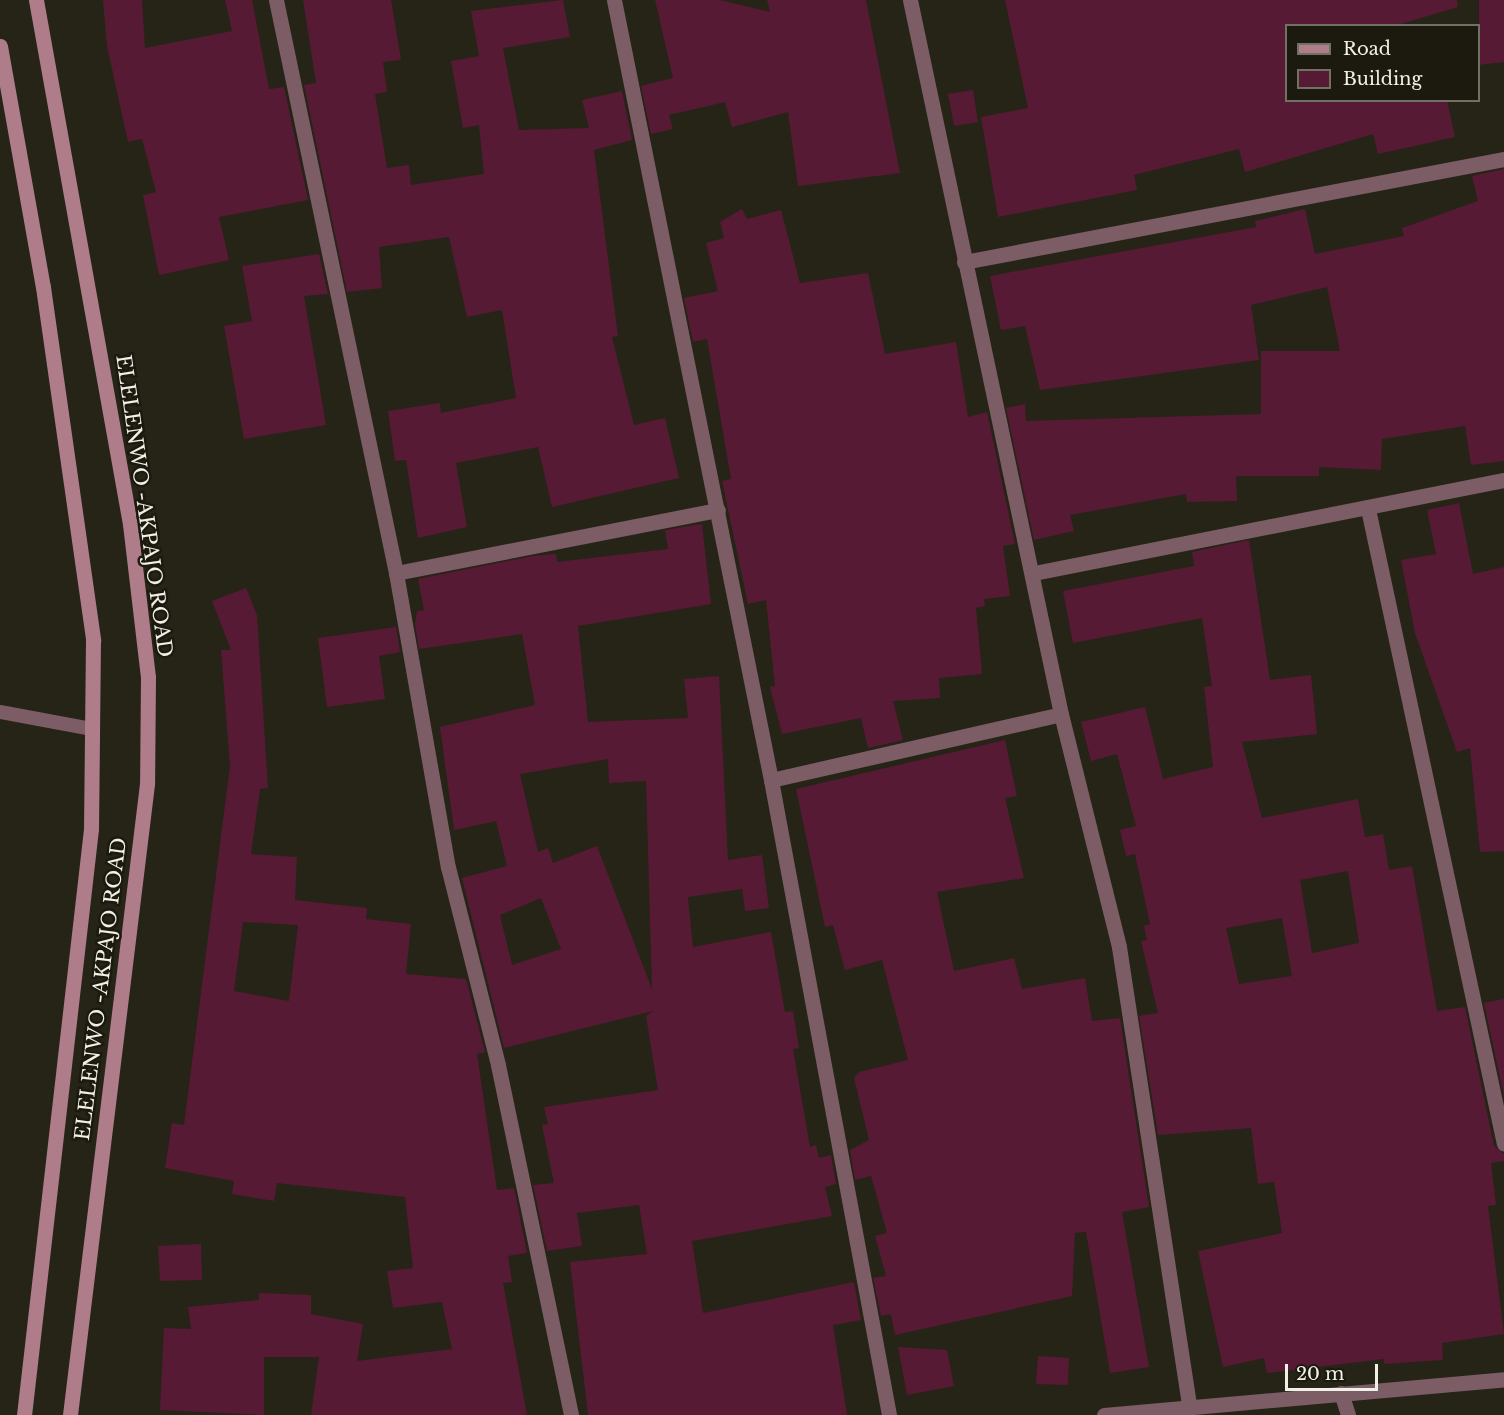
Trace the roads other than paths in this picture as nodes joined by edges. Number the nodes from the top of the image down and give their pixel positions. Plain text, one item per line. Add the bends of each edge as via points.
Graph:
1 (36, 0) edge
2 (276, 0) edge
3 (614, 0) edge
4 (910, 0) edge
5 (0, 45) edge
6 (1504, 159) edge
7 (964, 262) junction
8 (1504, 480) edge
9 (1368, 509) junction
10 (718, 510) junction
11 (396, 573) junction
12 (1034, 573) junction
13 (0, 712) edge
14 (1061, 714) junction
15 (92, 729) junction
16 (771, 780) junction
17 (1504, 1144) edge
18 (1504, 1379) edge
19 (1341, 1393) junction
20 (1189, 1406) junction
21 (24, 1415) edge
22 (70, 1415) edge
23 (571, 1415) edge
24 (889, 1415) edge
25 (1104, 1415) edge
26 (1348, 1415) edge

1 - 22 main road, ELELENWO -AKPAJO ROAD via 130,524 148,677 147,784
2 - 11 street
3 - 10 street
4 - 7 street
5 - 15 main road, ELELENWO -AKPAJO ROAD via 43,287 93,640
6 - 7 street
7 - 12 street
8 - 9 street
9 - 12 street
9 - 17 street
10 - 11 street
10 - 16 street
11 - 23 street via 448,867 498,1065
12 - 14 street
13 - 15 lane
14 - 16 street
14 - 20 street via 1119,947
15 - 21 main road, ELELENWO -AKPAJO ROAD via 91,829
16 - 24 street
18 - 19 street
19 - 20 street
19 - 26 street
20 - 25 street

